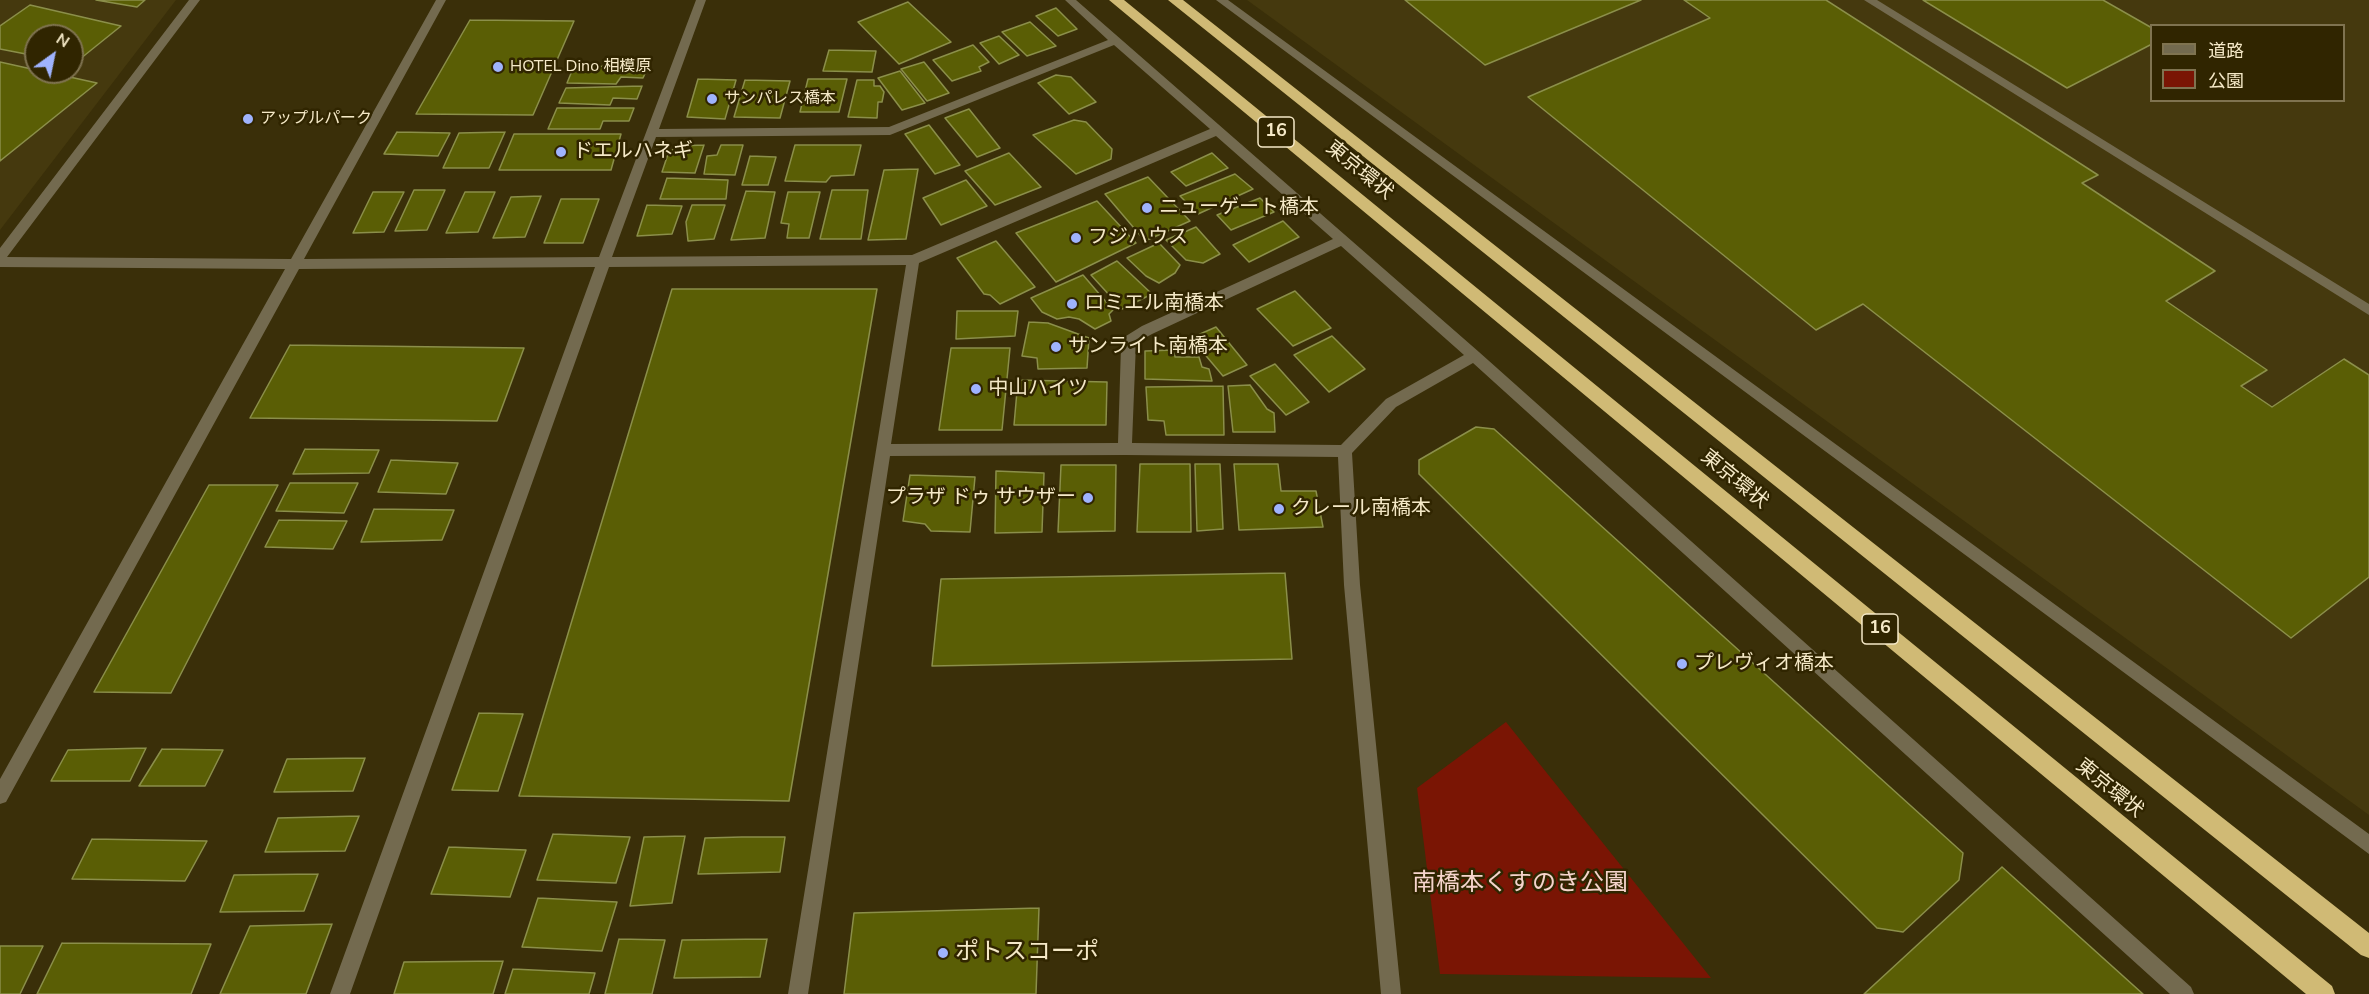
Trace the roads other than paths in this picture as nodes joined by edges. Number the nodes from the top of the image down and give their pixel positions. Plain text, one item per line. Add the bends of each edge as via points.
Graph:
1 (195, 0) edge
2 (441, 0) edge
3 (701, 0) edge
4 (1070, 0) edge
5 (1116, 0) edge
6 (1175, 0) edge
7 (1221, 0) edge
8 (1869, 0) edge
9 (1117, 40) junction
10 (1219, 130) junction
11 (652, 133) junction
12 (1342, 240) junction
13 (0, 260) edge
14 (913, 260) junction
15 (604, 261) junction
16 (295, 264) junction
17 (2369, 310) edge
18 (1474, 356) junction
19 (1125, 449) junction
20 (882, 450) junction
21 (1345, 451) junction
22 (0, 796) edge
23 (2369, 845) edge
24 (2369, 947) edge
25 (340, 994) edge
26 (798, 994) edge
27 (1391, 994) edge
28 (2184, 994) edge
29 (2324, 994) edge

1 - 13 street
2 - 16 street
3 - 11 street
4 - 9 street
5 - 29 highway, 東京環状 / 16
6 - 24 highway, 東京環状 / 16
7 - 23 street
8 - 17 street
9 - 10 street
9 - 11 street via 886,132
10 - 12 street
10 - 14 street
11 - 15 street
12 - 18 street
12 - 19 street via 1131,340
13 - 16 street
14 - 15 street
14 - 20 street
15 - 16 street
15 - 25 street
16 - 22 street
18 - 21 street via 1391,404
18 - 28 street
19 - 20 street
19 - 21 street
20 - 26 street
21 - 27 street via 1352,585

